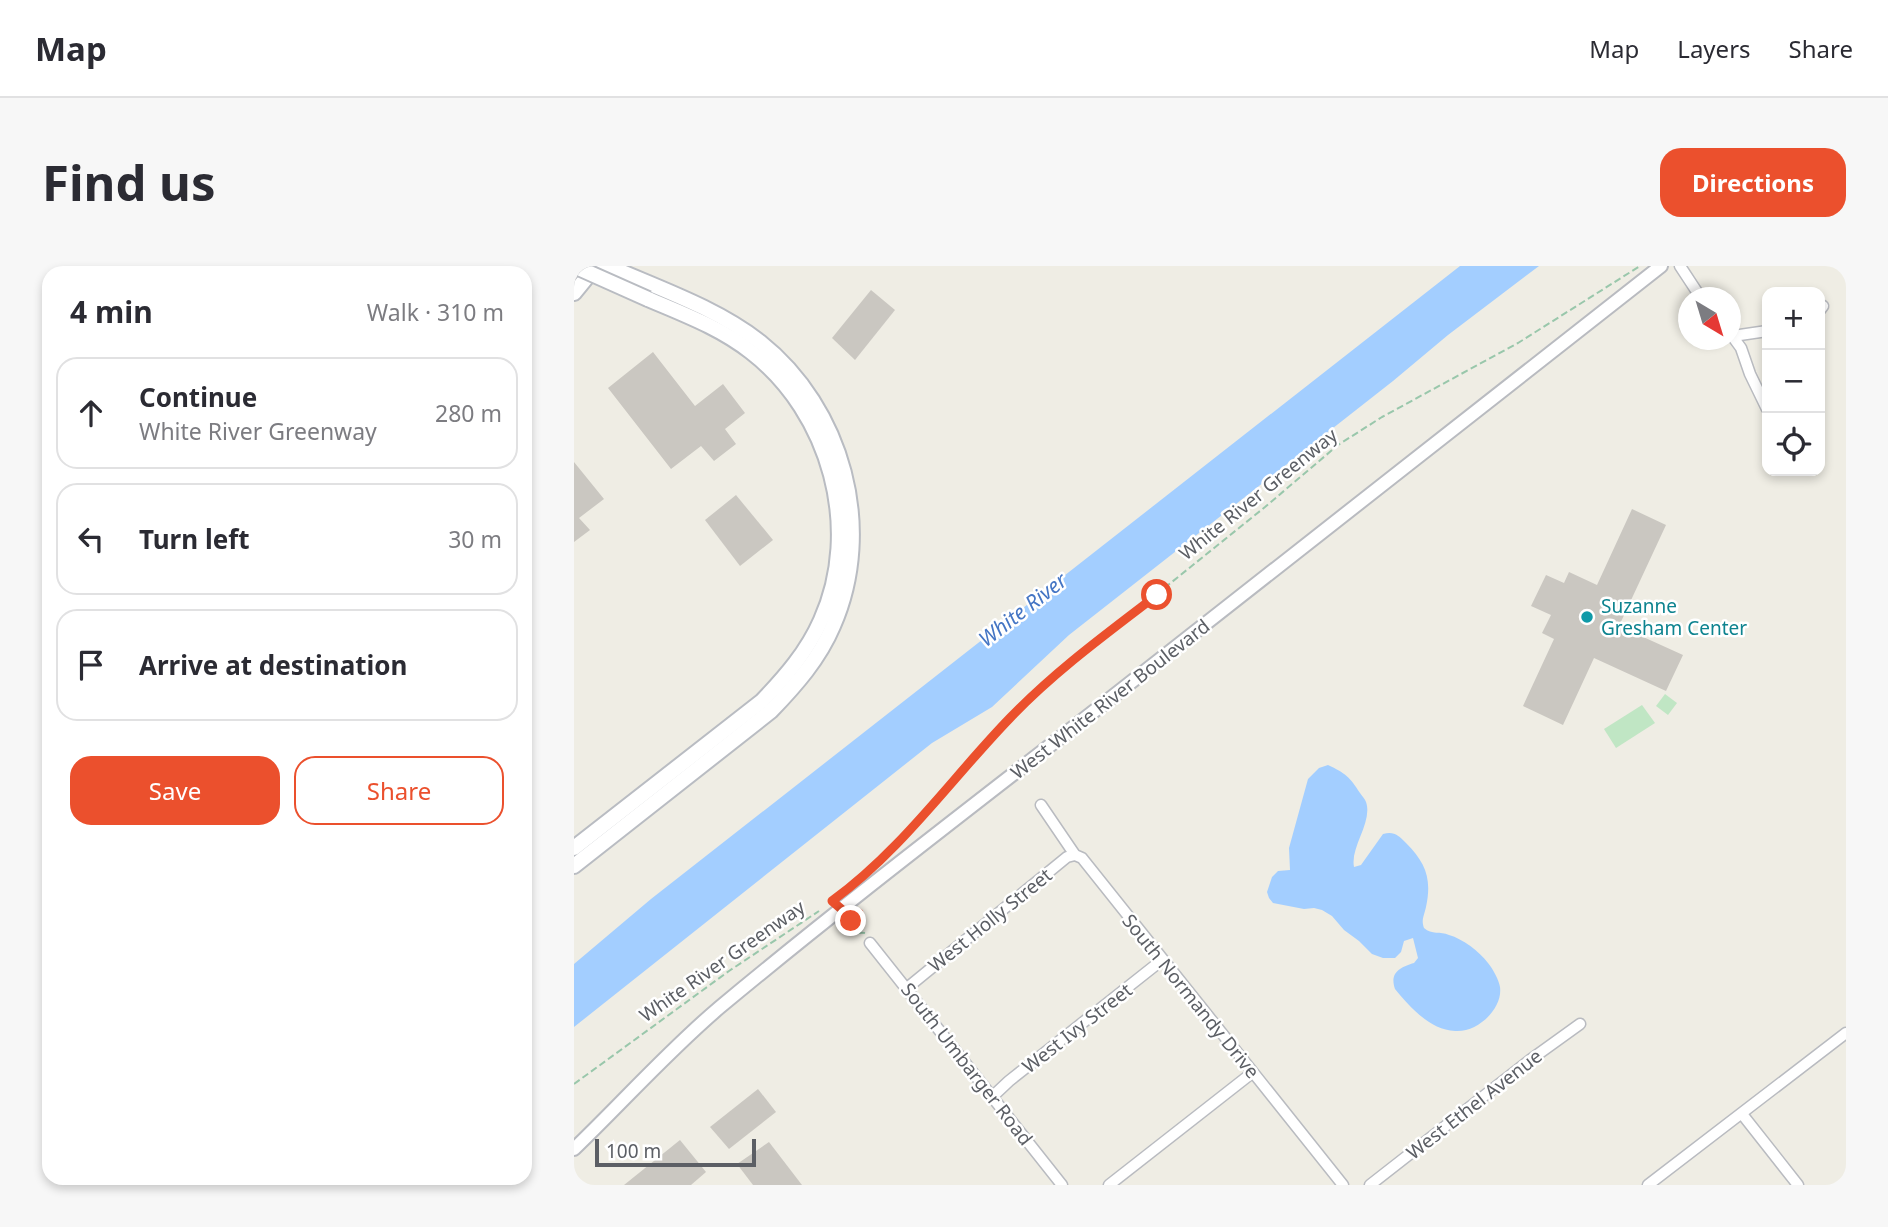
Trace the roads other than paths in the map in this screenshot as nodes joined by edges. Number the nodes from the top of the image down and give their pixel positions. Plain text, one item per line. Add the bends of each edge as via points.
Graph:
1 (574, 266) edge
2 (596, 266) edge
3 (608, 266) edge
4 (1661, 266) edge
5 (1680, 266) edge
6 (1694, 287) edge
7 (574, 293) edge
8 (650, 293) junction
9 (1762, 331) edge
10 (1741, 333) edge
11 (1741, 348) edge
12 (1762, 399) edge
13 (1041, 805) dead end
14 (574, 848) edge
15 (1075, 855) junction
16 (574, 866) edge
17 (870, 943) road end
18 (1162, 960) junction
19 (907, 988) junction
20 (1580, 1024) dead end
21 (1846, 1035) edge
22 (1252, 1073) junction
23 (992, 1097) junction
24 (1742, 1114) junction
25 (574, 1149) edge
26 (1062, 1185) edge
27 (1109, 1185) edge
28 (1343, 1185) edge
29 (1370, 1185) edge
30 (1648, 1185) edge
31 (1798, 1185) edge

1 - 8 main road, bridge
2 - 7 main road
3 - 8 main road
4 - 25 street, West White River Boulevard via 841,907 663,1058
5 - 6 street
8 - 14 main road via 752,352 793,396 832,475 837,563 821,620 783,679 762,701
8 - 16 main road via 707,310 740,327 797,378 811,398 845,472 850,498 849,578 834,625 793,688 771,711
9 - 10 street
11 - 12 street
13 - 15 street, South Normandy Drive
15 - 18 street, South Normandy Drive
15 - 19 street, West Holly Street
17 - 19 street, South Umbarger Road
18 - 22 street, South Normandy Drive
18 - 23 street, West Ivy Street
19 - 23 street, South Umbarger Road
20 - 29 street, West Ethel Avenue
21 - 24 street
22 - 27 street
22 - 28 street, South Normandy Drive
23 - 26 street, South Umbarger Road
24 - 30 street
24 - 31 street

